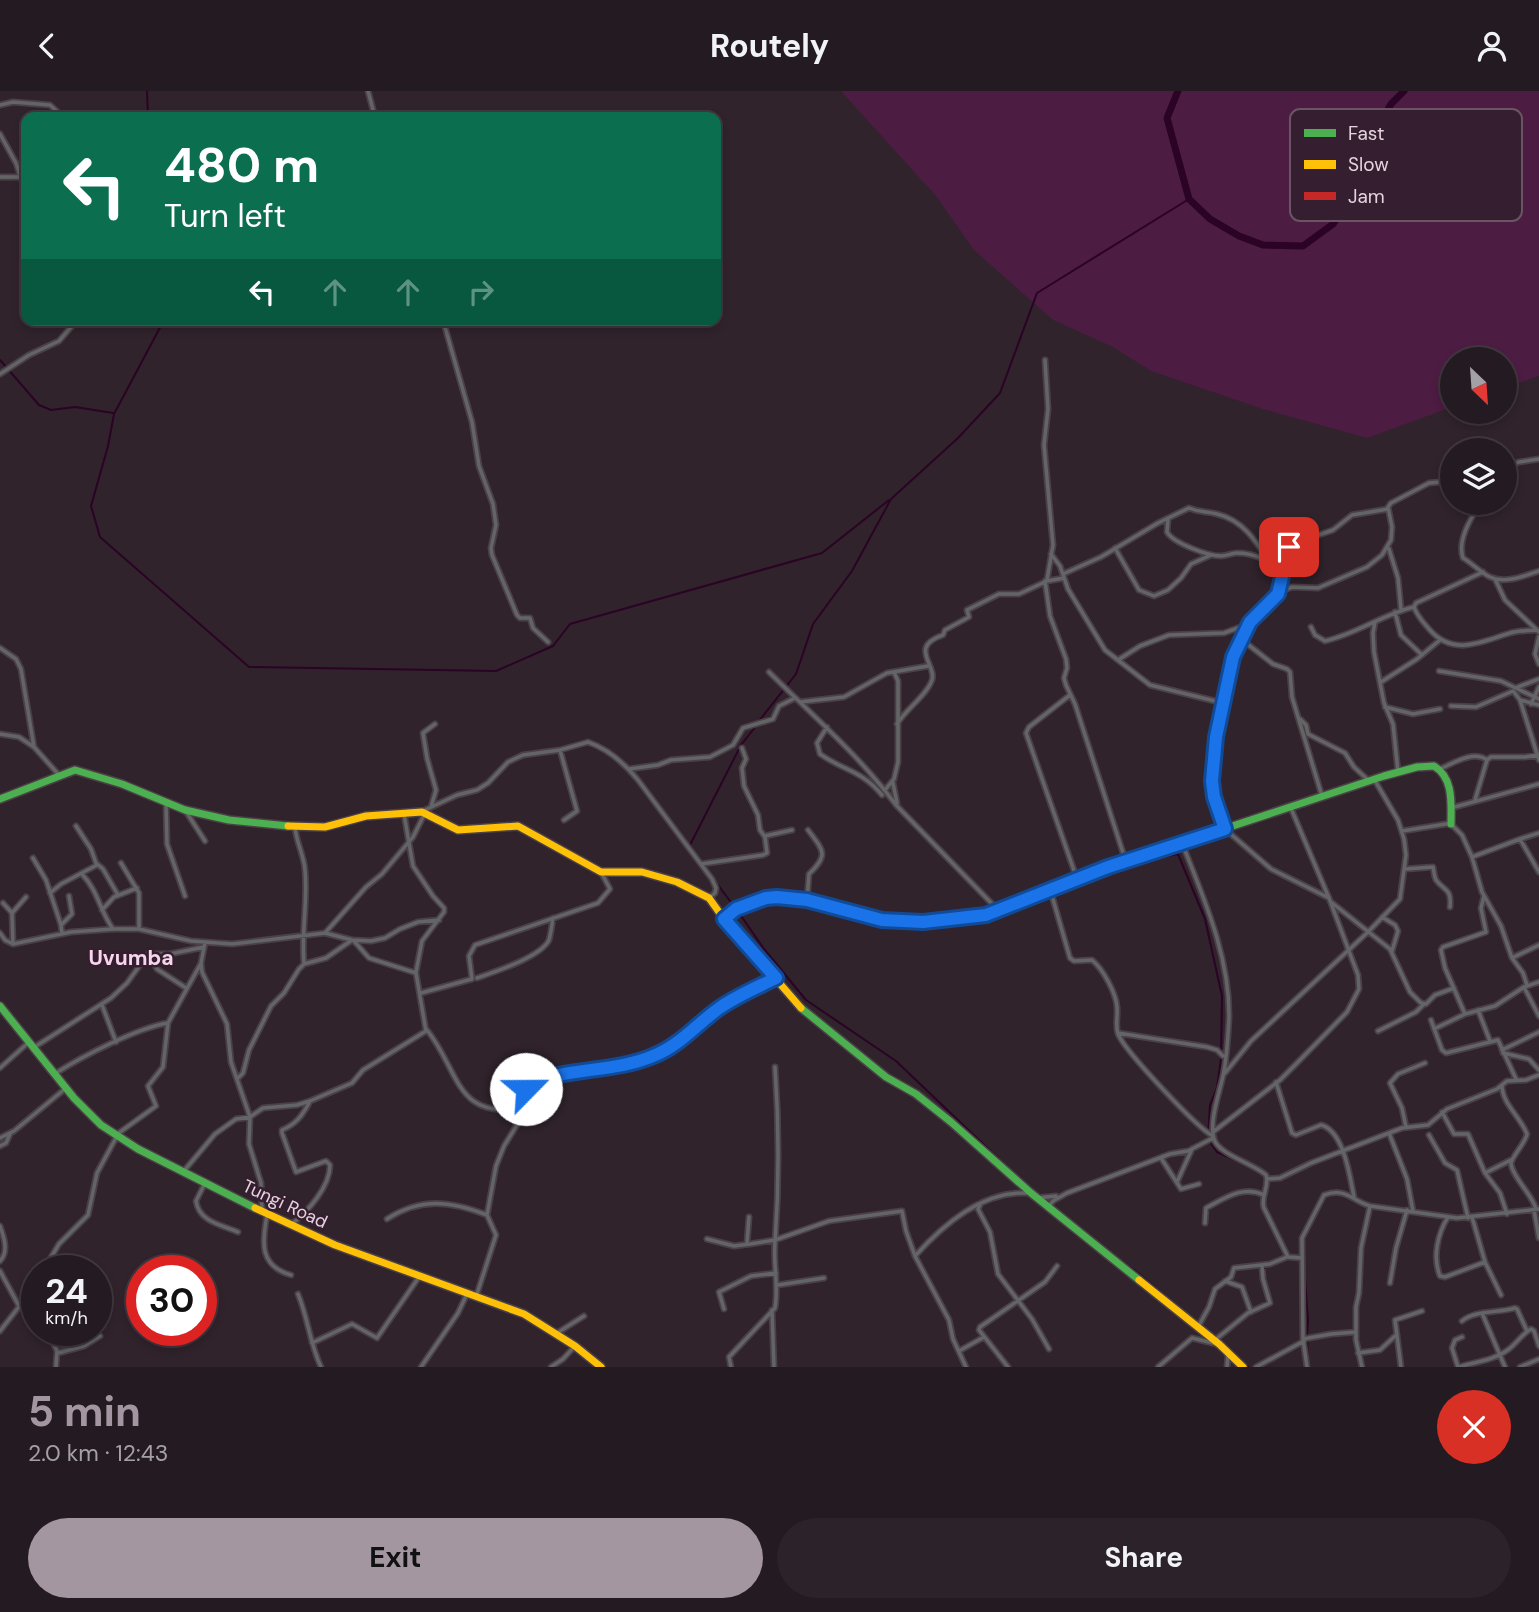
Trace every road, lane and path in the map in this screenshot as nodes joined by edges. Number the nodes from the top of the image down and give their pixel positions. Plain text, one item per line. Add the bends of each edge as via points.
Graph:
1 (368, 91) edge
2 (0, 105) edge
3 (58, 112) edge
4 (374, 112) edge
5 (0, 134) edge
6 (0, 177) edge
7 (21, 177) joint
8 (72, 326) edge
9 (445, 326) edge
10 (1045, 360) dead end
11 (0, 374) edge
12 (1539, 459) edge
13 (1517, 462) edge
14 (1440, 483) edge
15 (1388, 509) junction
16 (1475, 515) edge
17 (1169, 518) junction
18 (1154, 525) junction
19 (1166, 530) junction
20 (1389, 547) junction
21 (1115, 548) junction
22 (1051, 554) junction
23 (1213, 555) junction
24 (1270, 563) junction
25 (1539, 571) edge
26 (1483, 572) junction
27 (1282, 574) junction
28 (1064, 576) junction
29 (1495, 579) junction
30 (1046, 581) junction
31 (1278, 594) junction
32 (1414, 607) junction
33 (1401, 610) junction
34 (1395, 612) junction
35 (1375, 622) junction
36 (1248, 625) junction
37 (1311, 627) dead end
38 (1538, 633) edge
39 (1241, 639) junction
40 (1440, 640) junction
41 (548, 642) dead end
42 (0, 648) edge
43 (1422, 655) junction
44 (1118, 660) junction
45 (1539, 664) edge
46 (928, 666) junction
47 (1439, 671) dead end
48 (769, 672) dead end
49 (894, 672) junction
50 (1539, 679) edge
51 (1381, 682) junction
52 (1539, 687) edge
53 (1515, 689) junction
54 (1070, 695) junction
55 (1534, 696) junction
56 (1539, 699) edge
57 (797, 700) junction
58 (1521, 700) junction
59 (1223, 703) junction
60 (1531, 704) junction
61 (1539, 705) edge
62 (1451, 706) dead end
63 (1385, 707) junction
64 (1440, 709) dead end
65 (1299, 718) junction
66 (435, 723) dead end
67 (897, 724) junction
68 (827, 727) junction
69 (0, 734) edge
70 (34, 747) junction
71 (742, 748) dead end
72 (560, 750) junction
73 (1538, 758) edge
74 (1487, 760) junction
75 (629, 769) junction
76 (1440, 769) junction
77 (1398, 772) junction
78 (60, 775) junction
79 (1372, 780) junction
80 (892, 781) junction
81 (1539, 784) edge
82 (885, 790) junction
83 (881, 795) dead end
84 (1322, 796) junction
85 (0, 799) edge
86 (1475, 800) junction
87 (166, 803) junction
88 (1290, 806) junction
89 (899, 808) junction
90 (1451, 808) junction
91 (184, 810) junction
92 (426, 811) junction
93 (404, 812) junction
94 (564, 820) dead end
95 (1451, 824) junction
96 (76, 826) dead end
97 (295, 827) junction
98 (1225, 829) junction
99 (792, 830) dead end
100 (808, 830) dead end
101 (1402, 831) junction
102 (1539, 833) edge
103 (765, 836) junction
104 (1520, 839) junction
105 (205, 841) dead end
106 (407, 842) junction
107 (1182, 843) junction
108 (1472, 857) junction
109 (33, 858) dead end
110 (1126, 862) junction
111 (121, 863) dead end
112 (701, 864) junction
113 (97, 865) junction
114 (1537, 866) edge
115 (1404, 869) junction
116 (601, 872) junction
117 (1539, 872) edge
118 (82, 874) junction
119 (1077, 879) junction
120 (137, 888) junction
121 (1050, 889) junction
122 (50, 893) junction
123 (69, 895) dead end
124 (118, 895) junction
125 (185, 896) dead end
126 (1484, 896) junction
127 (26, 897) dead end
128 (709, 898) junction
129 (807, 900) junction
130 (1330, 900) junction
131 (4, 903) dead end
132 (1450, 907) dead end
133 (102, 910) junction
134 (999, 911) junction
135 (12, 913) junction
136 (1382, 917) junction
137 (553, 918) junction
138 (724, 919) junction
139 (439, 920) junction
140 (61, 925) junction
141 (113, 929) junction
142 (139, 929) junction
143 (1368, 932) junction
144 (0, 933) edge
145 (325, 933) junction
146 (62, 934) junction
147 (303, 934) junction
148 (352, 940) junction
149 (205, 942) junction
150 (13, 944) junction
151 (1539, 945) edge
152 (204, 947) junction
153 (1348, 950) junction
154 (1391, 952) junction
155 (148, 954) junction
156 (1512, 958) junction
157 (201, 963) junction
158 (304, 964) junction
159 (416, 973) junction
160 (477, 978) dead end
161 (776, 978) junction
162 (1539, 982) edge
163 (1525, 986) junction
164 (186, 988) junction
165 (1454, 988) junction
166 (421, 993) junction
167 (1424, 1004) junction
168 (102, 1005) junction
169 (0, 1006) edge
170 (1478, 1010) junction
171 (1465, 1014) junction
172 (1539, 1016) edge
173 (1431, 1020) dead end
174 (168, 1023) junction
175 (1434, 1029) junction
176 (427, 1030) junction
177 (1378, 1031) dead end
178 (1539, 1032) edge
179 (1118, 1033) junction
180 (1490, 1041) junction
181 (116, 1042) junction
182 (31, 1045) junction
183 (1226, 1046) junction
184 (1214, 1049) junction
185 (1503, 1051) junction
186 (1225, 1058) junction
187 (1425, 1063) dead end
188 (775, 1067) dead end
189 (0, 1068) edge
190 (1539, 1072) edge
191 (56, 1073) junction
192 (1223, 1075) junction
193 (237, 1079) junction
194 (1516, 1079) junction
195 (1276, 1082) junction
196 (1502, 1085) junction
197 (66, 1088) junction
198 (310, 1101) junction
199 (528, 1107) junction
200 (1442, 1112) junction
201 (250, 1117) junction
202 (1406, 1127) junction
203 (1389, 1133) junction
204 (10, 1134) junction
205 (1213, 1135) junction
206 (1429, 1135) dead end
207 (116, 1136) junction
208 (0, 1138) edge
209 (0, 1146) edge
210 (1192, 1148) junction
211 (1343, 1151) junction
212 (1161, 1158) junction
213 (1512, 1159) junction
214 (183, 1173) junction
215 (1485, 1173) junction
216 (1268, 1179) junction
217 (1177, 1182) junction
218 (205, 1183) junction
219 (1199, 1184) dead end
220 (1034, 1195) junction
221 (1264, 1195) junction
222 (1060, 1196) junction
223 (1354, 1197) junction
224 (981, 1203) junction
225 (1049, 1206) junction
226 (1370, 1206) junction
227 (1536, 1209) edge
228 (1407, 1210) junction
229 (1413, 1211) junction
230 (265, 1214) junction
231 (1507, 1214) junction
232 (487, 1215) junction
233 (749, 1217) dead end
234 (1448, 1217) junction
235 (1470, 1218) junction
236 (387, 1219) dead end
237 (1205, 1223) dead end
238 (0, 1226) edge
239 (290, 1226) junction
240 (238, 1232) dead end
241 (1539, 1238) edge
242 (707, 1239) dead end
243 (775, 1240) junction
244 (747, 1244) junction
245 (52, 1255) edge
246 (915, 1256) junction
247 (1288, 1257) junction
248 (1301, 1258) junction
249 (0, 1261) edge
250 (1486, 1262) junction
251 (1262, 1265) junction
252 (1058, 1266) dead end
253 (0, 1271) edge
254 (776, 1273) junction
255 (291, 1275) dead end
256 (420, 1276) junction
257 (824, 1278) dead end
258 (1225, 1281) junction
259 (1390, 1283) dead end
260 (778, 1285) junction
261 (298, 1294) dead end
262 (467, 1294) junction
263 (1501, 1294) dead end
264 (476, 1297) junction
265 (1018, 1300) junction
266 (19, 1306) joint
267 (724, 1309) dead end
268 (772, 1309) junction
269 (1422, 1311) dead end
270 (1251, 1312) junction
271 (1482, 1313) junction
272 (584, 1316) dead end
273 (1462, 1321) dead end
274 (1198, 1327) junction
275 (0, 1331) edge
276 (1527, 1331) junction
277 (1356, 1332) junction
278 (557, 1333) junction
279 (1395, 1336) junction
280 (1462, 1336) dead end
281 (984, 1337) junction
282 (1303, 1340) junction
283 (1217, 1342) junction
284 (312, 1343) junction
285 (55, 1346) edge
286 (84, 1346) edge
287 (575, 1346) junction
288 (1539, 1346) edge
289 (1049, 1349) dead end
290 (959, 1351) junction
291 (58, 1353) junction
292 (1228, 1353) junction
293 (1358, 1353) junction
294 (1500, 1355) junction
295 (1539, 1359) edge
296 (55, 1367) edge
297 (321, 1367) edge
298 (421, 1367) edge
299 (551, 1367) edge
300 (601, 1367) edge
301 (731, 1367) edge
302 (774, 1367) edge
303 (966, 1367) edge
304 (1008, 1367) edge
305 (1158, 1367) edge
306 (1227, 1367) edge
307 (1243, 1367) edge
308 (1256, 1367) edge
309 (1307, 1367) edge
310 (1362, 1367) edge
311 (1401, 1367) edge
312 (1458, 1367) edge
313 (1505, 1367) edge
314 (1520, 1367) edge

1 - 4 street
2 - 3 street via 51,104
5 - 7 street
6 - 7 street
8 - 11 street via 59,341
9 - 41 street via 472,422 479,466 493,504 496,525 491,548 498,570 517,615 530,618 533,628
10 - 22 street via 1048,409 1044,445
12 - 13 street
14 - 15 street via 1394,500
15 - 20 street via 1392,527
15 - 27 street via 1352,515 1333,530 1290,545
16 - 26 street via 1461,552
17 - 18 street
17 - 19 street
17 - 24 street via 1189,508 1236,521
18 - 19 street
18 - 21 street
19 - 23 street via 1175,541
20 - 31 street via 1367,567 1327,585 1292,587
20 - 33 street
21 - 23 street via 1139,590 1151,596 1168,590 1191,564
21 - 28 street
22 - 28 street
22 - 30 street
23 - 24 street via 1241,553
24 - 27 street
25 - 29 street
26 - 29 street
26 - 32 street
27 - 31 street
28 - 30 street
28 - 44 street via 1097,640
29 - 38 street via 1505,600
30 - 46 street via 1019,594 999,594 967,610 969,617 929,643
30 - 54 street via 1050,616 1066,659 1064,678
31 - 36 street
32 - 33 street
32 - 40 street
33 - 34 street
34 - 35 street
34 - 43 street via 1399,632
35 - 37 street via 1325,641
35 - 51 street via 1373,640
36 - 39 street
36 - 44 street via 1224,633 1168,635
38 - 40 street via 1513,632 1491,641 1458,645
38 - 45 street via 1535,654
39 - 59 street
39 - 65 street via 1273,664 1289,670
40 - 43 street
42 - 70 street via 16,659 21,669
43 - 51 street
44 - 59 street via 1150,685
46 - 49 street
46 - 67 street via 933,675 930,686
47 - 53 street via 1473,675
48 - 57 street
49 - 57 street via 844,697
49 - 67 street
50 - 53 street
51 - 63 street
52 - 55 street
53 - 55 street
53 - 58 street
53 - 62 street via 1476,707
54 - 110 street
54 - 119 street via 1026,733
55 - 56 street
55 - 60 street
57 - 68 street
57 - 75 street via 779,706 773,719 743,728 733,745 716,754
58 - 60 street
58 - 73 street
59 - 98 street via 1212,781
60 - 61 street
63 - 64 street via 1408,714
63 - 77 street via 1393,725
65 - 79 street via 1308,734 1345,753 1354,767
65 - 84 street
66 - 92 street via 423,733 436,790
67 - 80 street via 898,762
68 - 82 street
68 - 83 street via 817,743 820,754 859,773
69 - 70 street via 19,737
70 - 78 street
71 - 103 street via 744,786
72 - 75 street via 588,742
72 - 92 street via 523,755 482,787
72 - 94 street via 577,811
73 - 74 street via 1497,756
74 - 76 street via 1472,756
74 - 86 street
75 - 112 street
76 - 77 street via 1427,765
76 - 90 street via 1448,784
77 - 79 street
78 - 85 street
78 - 87 street via 75,769 88,772
79 - 84 street
79 - 101 street
80 - 82 street
80 - 89 street
81 - 86 street
82 - 89 street
84 - 88 street
86 - 90 street
87 - 91 street
87 - 125 street via 167,844
88 - 98 street
88 - 130 street
89 - 134 street
90 - 95 street
91 - 97 street
91 - 105 street
92 - 93 street
92 - 106 street
92 - 116 street via 458,830 518,826
93 - 97 street via 325,827
93 - 106 street
95 - 101 street
95 - 108 street
96 - 113 street
97 - 147 street via 305,869
98 - 107 street
98 - 130 street via 1273,870
99 - 103 street
100 - 129 street via 823,855 809,874
101 - 115 street
102 - 104 street
103 - 112 street via 765,855
104 - 108 street
104 - 114 street
106 - 139 street via 415,871 444,908
106 - 145 street
107 - 110 street
107 - 183 street via 1218,944 1227,987
108 - 126 street
109 - 122 street
110 - 119 street
111 - 120 street
112 - 128 street via 716,888
113 - 118 street
113 - 124 street
114 - 117 street
115 - 132 street via 1433,867 1436,880 1449,892
115 - 136 street via 1400,898
116 - 128 street via 642,872
116 - 137 street via 610,889 600,902
118 - 122 street
118 - 133 street via 93,886
119 - 121 street
120 - 124 street
120 - 142 street
121 - 134 street
121 - 179 street via 1070,958 1095,962 1112,991
122 - 140 street
123 - 140 street via 72,913
124 - 133 street
126 - 156 street
126 - 165 street via 1481,908 1486,932 1441,950
127 - 135 street
128 - 138 street
129 - 134 street via 896,921 955,919
129 - 138 street via 766,898 736,909
130 - 143 street
130 - 153 street
131 - 135 street
133 - 141 street
135 - 150 street
136 - 143 street
136 - 154 street via 1398,931
137 - 160 street via 544,947
137 - 166 street via 475,945 469,956 472,979
138 - 161 street
139 - 148 street via 407,926 379,940
139 - 159 street via 422,941
140 - 146 street
141 - 142 street
141 - 146 street
142 - 149 street
143 - 153 street
143 - 154 street
144 - 150 street
145 - 147 street
145 - 148 street
146 - 150 street
147 - 149 street via 241,944
147 - 158 street
148 - 158 street via 326,958
148 - 159 street via 369,958
149 - 152 street
151 - 156 street
152 - 155 street
152 - 157 street
153 - 192 street via 1251,1041
153 - 195 street via 1359,982 1355,1000
154 - 167 street via 1410,992
155 - 164 street via 157,969
155 - 168 street via 127,983
156 - 163 street
157 - 164 street
157 - 193 street via 226,1021
158 - 193 street via 271,1006
159 - 166 street
161 - 199 street via 718,1009 656,1055 527,1085 533,1099
161 - 220 street via 803,1010 886,1077 925,1101
162 - 163 street
163 - 170 street via 1496,1006
163 - 172 street
164 - 174 street
165 - 167 street
165 - 171 street
166 - 176 street
167 - 177 street
168 - 181 street
168 - 182 street
169 - 182 street, Tungi Road
170 - 171 street
170 - 180 street
171 - 175 street
173 - 175 street
174 - 181 street
174 - 207 street via 163,1067 148,1086 156,1106
175 - 180 street via 1446,1053
176 - 198 street via 363,1070 354,1082
176 - 199 street via 462,1091 478,1105 507,1111
178 - 185 street
179 - 184 street
179 - 205 street via 1138,1063
180 - 185 street via 1498,1040
181 - 191 street
182 - 189 street
182 - 191 street, Tungi Road
183 - 184 street
183 - 186 street
184 - 186 street
185 - 190 street via 1529,1059
185 - 194 street
186 - 192 street
187 - 202 street via 1390,1083
188 - 243 street
190 - 194 street via 1526,1080
191 - 197 street, Tungi Road
192 - 205 street
193 - 201 street
194 - 196 street
195 - 205 street
195 - 211 street via 1292,1133 1325,1126
196 - 200 street
196 - 213 street via 1504,1101 1527,1134
197 - 204 street
197 - 207 street, Tungi Road
198 - 201 street via 263,1108
198 - 239 street via 301,1118 282,1133 297,1173 326,1161 330,1171 306,1211
199 - 232 street via 496,1166
200 - 202 street via 1428,1125
200 - 215 street via 1454,1134 1468,1134
201 - 214 street via 236,1119 215,1134
201 - 230 street via 249,1145
202 - 203 street
203 - 211 street
203 - 229 street via 1407,1179
204 - 208 street
204 - 209 street
205 - 210 street
205 - 216 street via 1221,1149
206 - 235 street via 1444,1163 1457,1170
207 - 214 street, Tungi Road
207 - 245 street via 97,1173 88,1215
210 - 212 street
210 - 217 street
211 - 216 street
211 - 223 street
212 - 217 street
212 - 222 street
213 - 215 street
213 - 227 street
214 - 218 street, Tungi Road
215 - 231 street via 1500,1193
216 - 221 street
217 - 219 street via 1183,1189
218 - 230 street, Tungi Road
218 - 240 street via 196,1201 200,1212
220 - 222 street
220 - 224 street via 1012,1193
220 - 225 street
221 - 237 street via 1249,1190 1232,1195 1206,1208
221 - 247 street via 1262,1205
222 - 225 street
223 - 226 street
223 - 248 street via 1341,1192 1322,1196 1304,1231
224 - 246 street via 935,1234
224 - 265 street via 978,1209 990,1232 997,1271
225 - 274 street
226 - 228 street
226 - 277 street via 1359,1258
227 - 231 street
227 - 241 street
228 - 229 street
228 - 259 street
229 - 234 street
230 - 239 street, Tungi Road
230 - 255 street via 266,1255 275,1269
231 - 235 street
232 - 236 street via 464,1205 412,1205
232 - 264 street via 496,1235
233 - 244 street
234 - 235 street
234 - 250 street via 1438,1243 1441,1277
235 - 250 street
238 - 249 street via 5,1244
239 - 256 street, Tungi Road
242 - 244 street via 734,1246
243 - 244 street
243 - 246 street via 828,1221 902,1211
243 - 254 street
246 - 290 street via 949,1321
247 - 248 street
247 - 251 street
248 - 282 street
250 - 263 street
251 - 258 street via 1235,1267
251 - 270 street via 1270,1303
252 - 265 street
253 - 266 street
254 - 260 street
254 - 267 street via 751,1276 719,1292
256 - 262 street, Tungi Road
256 - 284 street via 377,1338 354,1324
257 - 260 street
258 - 270 street via 1242,1287
258 - 274 street via 1215,1289
260 - 268 street
261 - 284 street
262 - 264 street, Tungi Road
262 - 298 street
264 - 278 street, Tungi Road via 524,1314
265 - 281 street via 982,1324 979,1330
265 - 289 street
266 - 275 street
268 - 301 street via 729,1356
268 - 302 street
269 - 279 street via 1395,1319
270 - 283 street
271 - 273 street
271 - 276 street via 1516,1309
271 - 294 street
272 - 278 street
274 - 283 street
276 - 288 street via 1533,1329
276 - 294 street
277 - 282 street
277 - 293 street
278 - 287 street, Tungi Road
279 - 293 street via 1380,1350
279 - 311 street
280 - 312 street via 1452,1348
281 - 290 street
281 - 304 street
282 - 308 street
282 - 309 street
283 - 292 street
283 - 305 street via 1192,1338
284 - 297 street
285 - 291 street
286 - 291 street
287 - 299 street
287 - 300 street, Tungi Road
290 - 303 street
291 - 296 street
292 - 306 street
292 - 307 street
293 - 310 street
294 - 312 street
294 - 313 street
295 - 314 street

